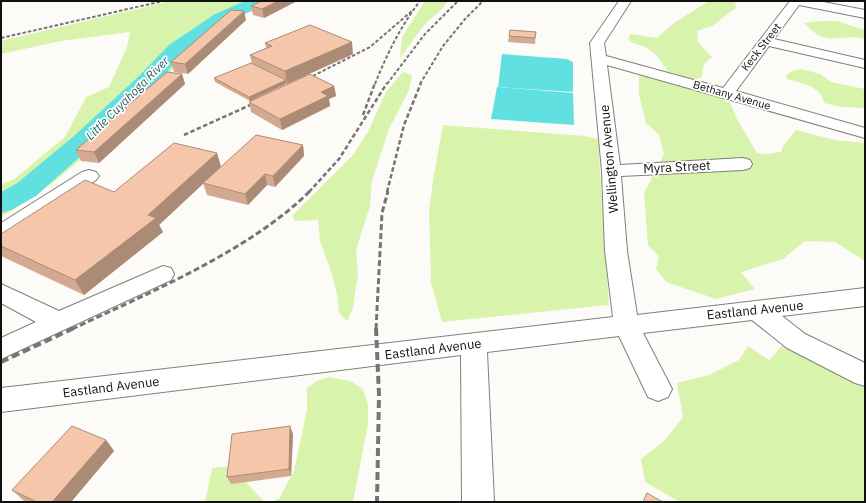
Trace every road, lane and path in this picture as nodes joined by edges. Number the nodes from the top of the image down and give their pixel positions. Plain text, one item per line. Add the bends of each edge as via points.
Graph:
1 (625, 1) edge
2 (796, 1) edge
3 (799, 1) edge
4 (865, 14) edge
5 (766, 41) junction
6 (599, 59) junction
7 (865, 64) edge
8 (726, 94) junction
9 (865, 133) edge
10 (743, 164) dead end
11 (611, 171) junction
12 (89, 176) dead end
13 (1, 233) edge
14 (163, 274) dead end
15 (1, 293) edge
16 (865, 297) edge
17 (756, 310) junction
18 (59, 322) junction
19 (626, 325) junction
20 (474, 344) junction
21 (1, 349) edge
22 (865, 376) edge
23 (658, 389) dead end
24 (1, 400) edge
25 (478, 502) edge

1 - 6 street, Wellington Avenue via 597,43
2 - 5 street, Keck Street
3 - 4 street
5 - 7 street
5 - 8 street, Keck Street
6 - 8 street, Bethany Avenue
6 - 11 street, Wellington Avenue
8 - 9 street, Bethany Avenue
10 - 11 street, Myra Street
11 - 19 street, Wellington Avenue via 616,251
12 - 13 street
14 - 18 street
15 - 18 street
16 - 17 street, Eastland Avenue
17 - 19 street, Eastland Avenue
17 - 22 street via 796,340
18 - 21 street
19 - 20 street, Eastland Avenue
19 - 23 street, Wellington Avenue
20 - 24 street, Eastland Avenue
20 - 25 street

